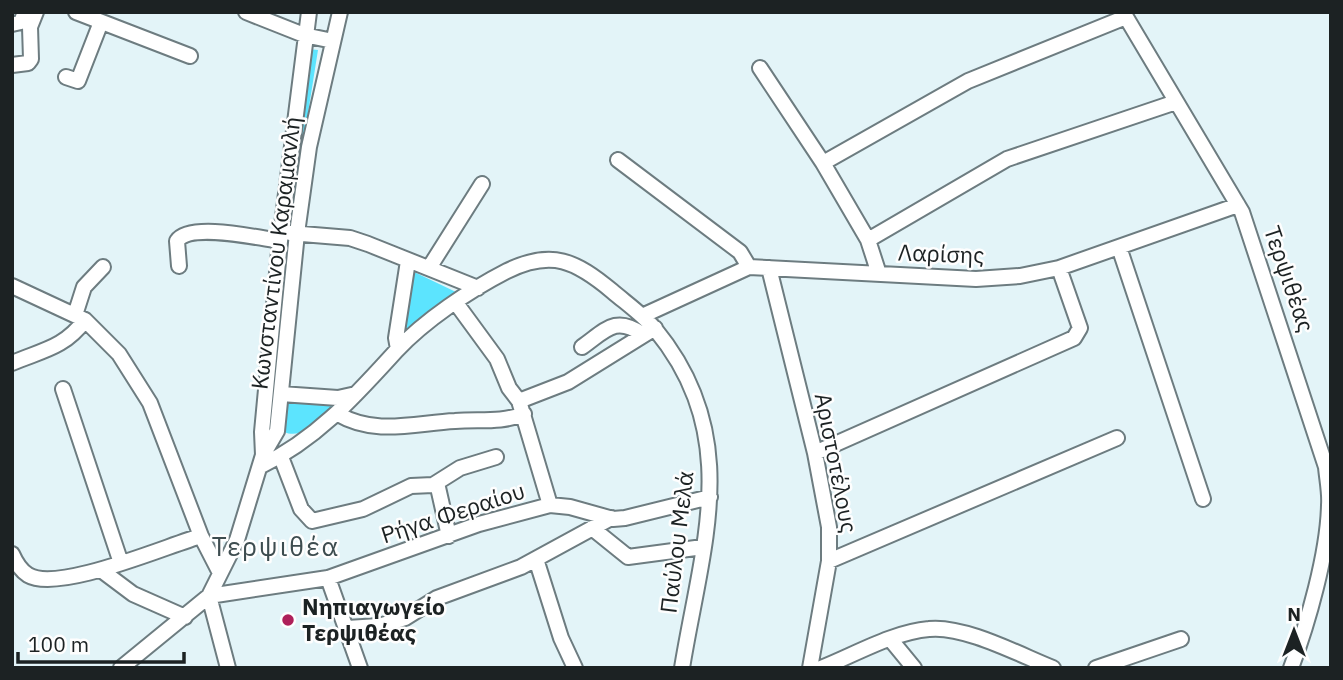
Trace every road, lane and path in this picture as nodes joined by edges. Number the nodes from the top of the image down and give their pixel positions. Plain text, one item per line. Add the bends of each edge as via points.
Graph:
1 (24, 12) edge
2 (36, 12) edge
3 (76, 12) edge
4 (246, 12) edge
5 (309, 12) edge
6 (340, 12) edge
7 (1124, 14) edge
8 (100, 22) junction
9 (12, 24) edge
10 (304, 35) junction
11 (333, 41) junction
12 (190, 56) dead end
13 (12, 65) edge
14 (760, 68) dead end
15 (66, 77) dead end
16 (1176, 102) junction
17 (618, 160) dead end
18 (822, 163) junction
19 (482, 184) dead end
20 (1238, 205) junction
21 (297, 233) junction
22 (281, 237) junction
23 (868, 240) junction
24 (1119, 247) junction
25 (408, 261) junction
26 (179, 266) dead end
27 (103, 267) dead end
28 (750, 267) junction
29 (429, 268) junction
30 (769, 268) junction
31 (1059, 268) junction
32 (879, 274) junction
33 (12, 286) edge
34 (478, 288) junction
35 (456, 303) junction
36 (642, 316) junction
37 (80, 317) junction
38 (649, 331) junction
39 (582, 347) dead end
40 (398, 349) junction
41 (12, 363) edge
42 (63, 389) dead end
43 (281, 394) junction
44 (358, 394) junction
45 (522, 407) junction
46 (338, 414) junction
47 (1117, 438) dead end
48 (815, 453) junction
49 (281, 457) junction
50 (496, 457) dead end
51 (262, 461) junction
52 (437, 483) junction
53 (710, 496) junction
54 (1203, 499) dead end
55 (551, 505) junction
56 (611, 518) junction
57 (592, 528) junction
58 (201, 536) junction
59 (449, 536) junction
60 (703, 547) junction
61 (12, 554) edge
62 (536, 559) junction
63 (829, 561) junction
64 (121, 563) junction
65 (101, 570) junction
66 (220, 573) junction
67 (328, 578) junction
68 (209, 596) junction
69 (186, 617) junction
70 (347, 628) junction
71 (1181, 639) dead end
72 (891, 640) junction
73 (121, 668) edge
74 (228, 668) edge
75 (360, 668) edge
76 (575, 668) edge
77 (682, 668) edge
78 (810, 668) edge
79 (821, 668) edge
80 (914, 668) edge
81 (1053, 668) edge
82 (1096, 668) edge
83 (1291, 668) edge

1 - 9 street via 21,22
2 - 13 street via 30,27 31,59
3 - 8 street
4 - 10 street
5 - 10 street, Κωνσταντίνου Καραμανλή
6 - 11 street, Κωνσταντίνου Καραμανλή
7 - 16 street, Τερψιθέας
7 - 18 street via 968,81
8 - 12 street
8 - 15 street via 78,80
10 - 11 street
10 - 22 street, Κωνσταντίνου Καραμανλή
11 - 21 street, Κωνσταντίνου Καραμανλή via 309,147
14 - 18 street
16 - 20 street, Τερψιθέας
16 - 23 street via 1007,159
17 - 28 street via 740,252
18 - 23 street
19 - 29 street
20 - 24 street, Λαρίσης
20 - 83 street, Τερψιθέας via 1326,467 1329,505 1323,544 1310,609
21 - 22 street
21 - 25 street via 350,238
21 - 43 street, Κωνσταντίνου Καραμανλή
22 - 26 street via 186,233 177,241
22 - 51 street, Κωνσταντίνου Καραμανλή
23 - 32 street
24 - 31 street, Λαρίσης
24 - 54 street
25 - 29 street
25 - 40 street
27 - 37 street via 84,287
28 - 30 street, Λαρίσης
28 - 36 street, Λαρίσης
29 - 34 street
30 - 32 street, Λαρίσης
30 - 48 street, Αριστοτέλους
31 - 32 street, Λαρίσης via 976,279
31 - 48 street via 1080,328 1074,338
33 - 37 street
34 - 35 street, Παύλου Μελά
34 - 36 street, Παύλου Μελά via 535,259 563,260 602,283
35 - 40 street, Παύλου Μελά
35 - 45 street via 497,359
36 - 38 street, Παύλου Μελά
37 - 41 street via 71,338
37 - 58 street via 119,355 145,395
38 - 39 street via 616,324
38 - 45 street
38 - 53 street, Παύλου Μελά via 675,357 699,404 707,430
40 - 44 street, Παύλου Μελά
42 - 64 street
43 - 44 street via 338,398
43 - 51 street, Κωνσταντίνου Καραμανλή via 277,431
44 - 46 street, Παύλου Μελά
45 - 46 street via 491,423 458,421 386,428 364,426
45 - 55 street
46 - 49 street, Παύλου Μελά
47 - 63 street
48 - 63 street, Αριστοτέλους via 828,513
49 - 51 street, Παύλου Μελά
49 - 52 street via 301,509 313,521 363,509 411,486
50 - 52 street via 470,463
51 - 66 street, Κωνσταντίνου Καραμανλή via 237,540
52 - 59 street
53 - 56 street, Ρήγα Φεραίου
53 - 60 street, Παύλου Μελά
55 - 56 street, Ρήγα Φεραίου
55 - 59 street, Ρήγα Φεραίου
56 - 57 street
57 - 60 street via 628,557
57 - 62 street
58 - 64 street
58 - 66 street
59 - 67 street, Ρήγα Φεραίου
60 - 77 street, Παύλου Μελά
61 - 65 street via 29,576 43,580
62 - 70 street via 438,598 398,621
62 - 76 street
63 - 78 street, Αριστοτέλους
64 - 65 street
65 - 69 street via 132,594
66 - 68 street, Κωνσταντίνου Καραμανλή
67 - 68 street, Ρήγα Φεραίου
67 - 70 street
68 - 69 street, Κωνσταντίνου Καραμανλή
68 - 74 street
69 - 73 street, Κωνσταντίνου Καραμανλή
70 - 75 street
71 - 82 street
72 - 79 street
72 - 80 street
72 - 81 street via 925,629 948,630

